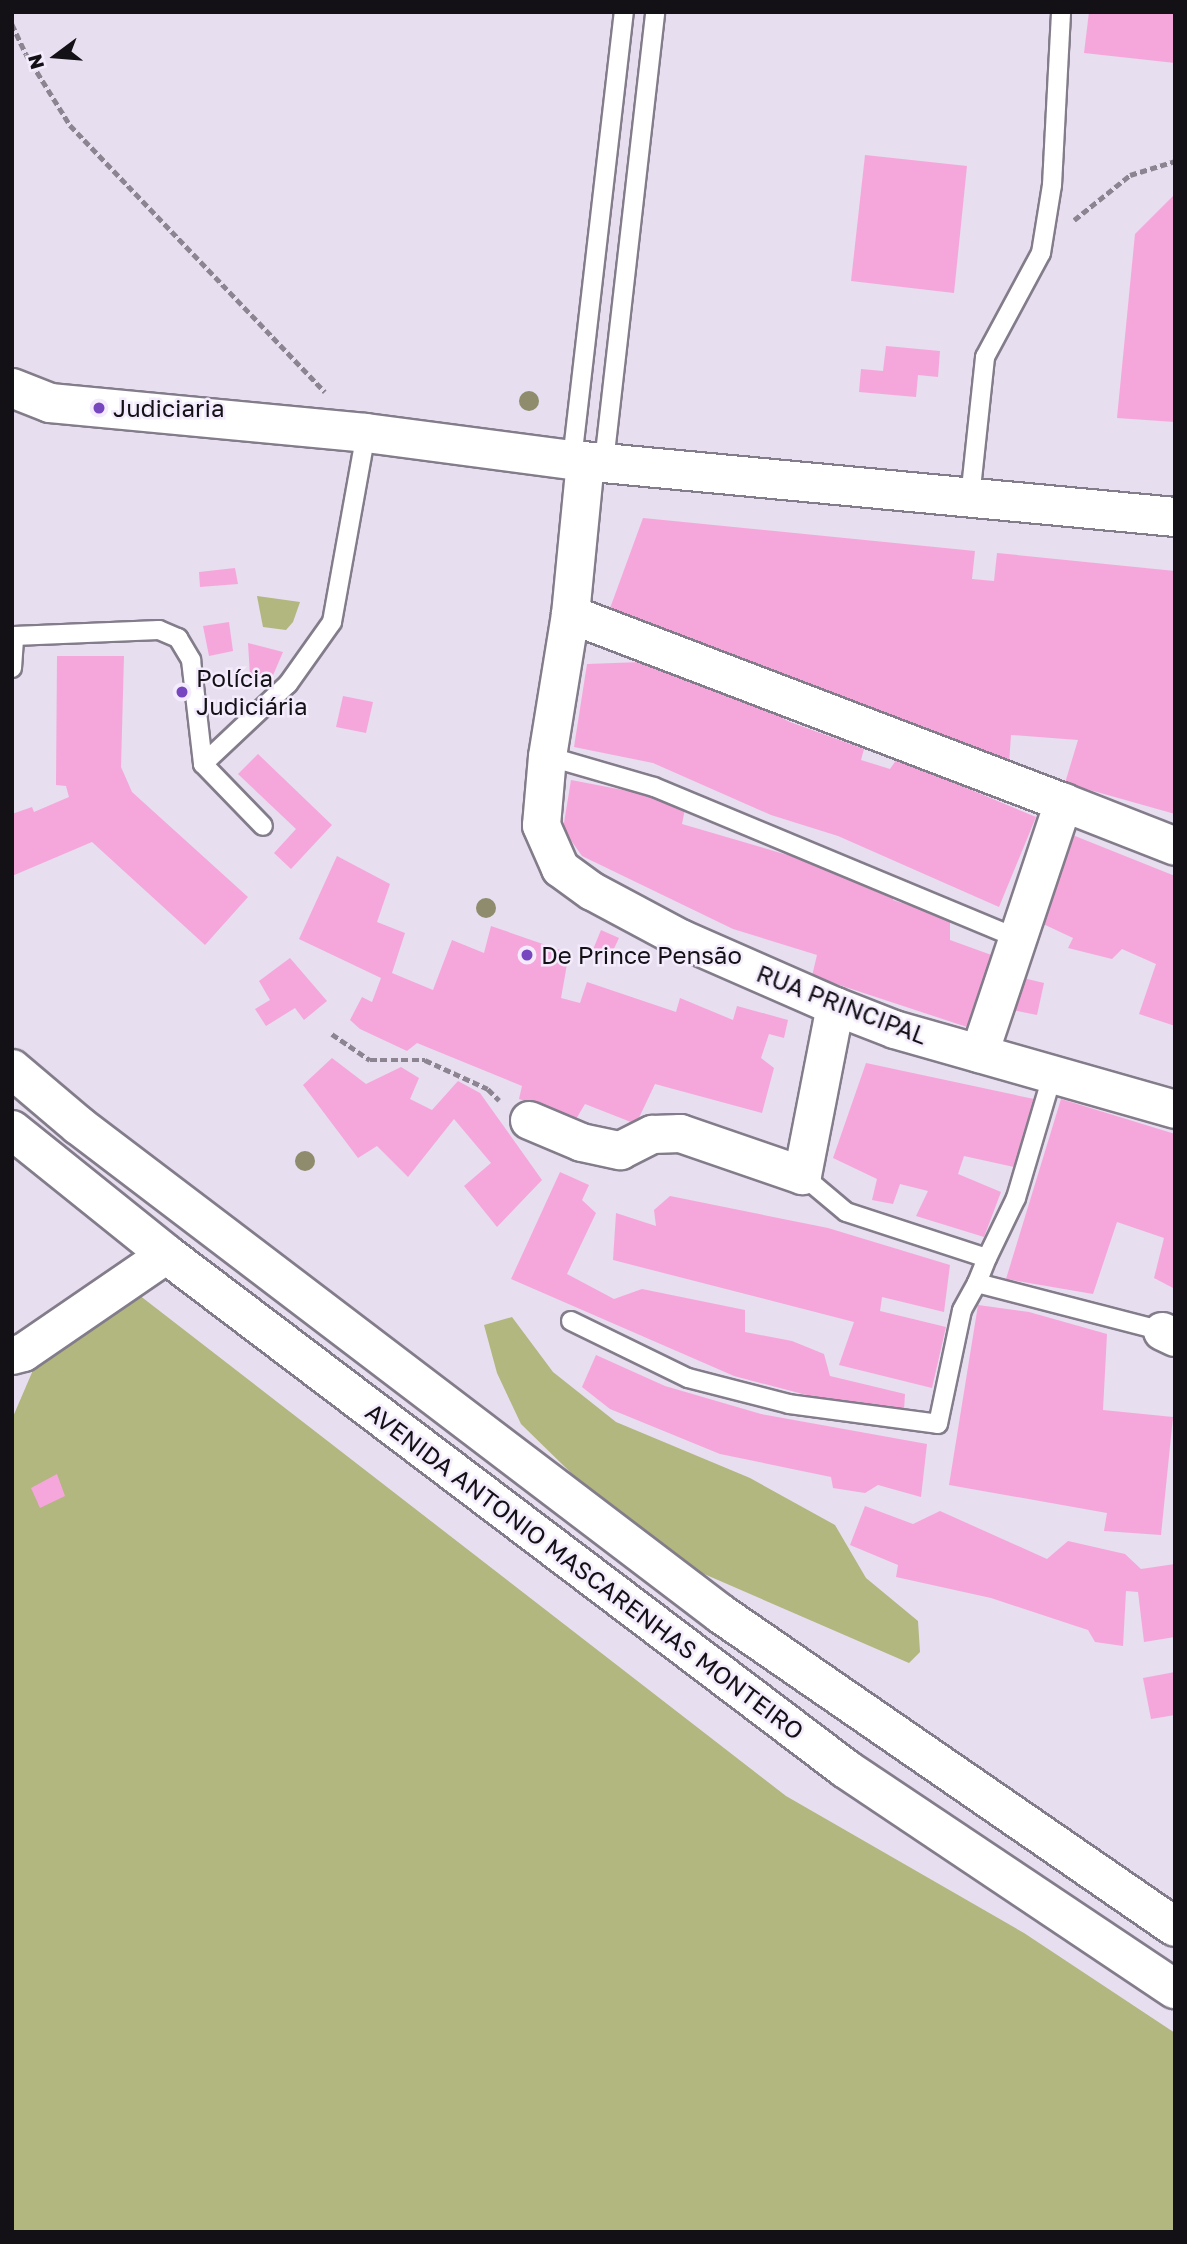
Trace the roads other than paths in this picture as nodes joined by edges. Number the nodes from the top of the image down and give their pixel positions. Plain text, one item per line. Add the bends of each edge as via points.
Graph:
1 (624, 12) edge
2 (655, 12) edge
3 (1061, 12) edge
4 (12, 388) edge
5 (50, 403) junction
6 (12, 413) edge
7 (366, 433) junction
8 (587, 461) junction
9 (970, 498) junction
10 (1175, 517) edge
11 (570, 614) junction
12 (12, 667) edge
13 (547, 756) junction
14 (203, 764) junction
15 (1063, 802) junction
16 (263, 826) dead end
17 (1175, 846) edge
18 (1018, 939) junction
19 (835, 1006) junction
20 (979, 1053) junction
21 (12, 1069) edge
22 (1052, 1073) junction
23 (1175, 1109) edge
24 (528, 1120) road end
25 (12, 1130) edge
26 (802, 1175) junction
27 (166, 1254) junction
28 (987, 1258) junction
29 (977, 1283) junction
30 (570, 1321) dead end
31 (1168, 1334) edge
32 (12, 1355) edge
33 (1175, 1927) edge
34 (1175, 1989) edge

1 - 8 lane
2 - 8 lane
3 - 9 lane via 1052,185 1041,253 985,357
4 - 5 main road
5 - 6 main road
5 - 7 main road
7 - 8 main road
7 - 14 lane via 331,622 288,684
8 - 9 main road
8 - 11 street, RUA PRINCIPAL
9 - 10 main road
11 - 13 street, RUA PRINCIPAL
11 - 15 street
12 - 14 lane via 15,636 169,632 184,644 191,660
13 - 18 lane via 654,787
13 - 19 street, RUA PRINCIPAL via 541,825 560,868 592,891 680,938
14 - 16 lane
15 - 17 street
15 - 18 street
18 - 20 street
19 - 20 street, RUA PRINCIPAL
19 - 26 street
20 - 22 street, RUA PRINCIPAL
21 - 33 main road, AVENIDA ANTONIO MASCARENHAS MONTEIRO via 78,1125 721,1614
22 - 23 street, RUA PRINCIPAL
22 - 28 lane via 1016,1198
24 - 26 street via 582,1142 620,1150 652,1134 680,1133
25 - 27 main road, AVENIDA ANTONIO MASCARENHAS MONTEIRO
26 - 28 lane via 846,1212
27 - 32 street via 23,1352
27 - 34 main road, AVENIDA ANTONIO MASCARENHAS MONTEIRO via 846,1769
28 - 29 lane
29 - 30 lane via 962,1310 938,1424 789,1404 688,1378
29 - 31 lane

